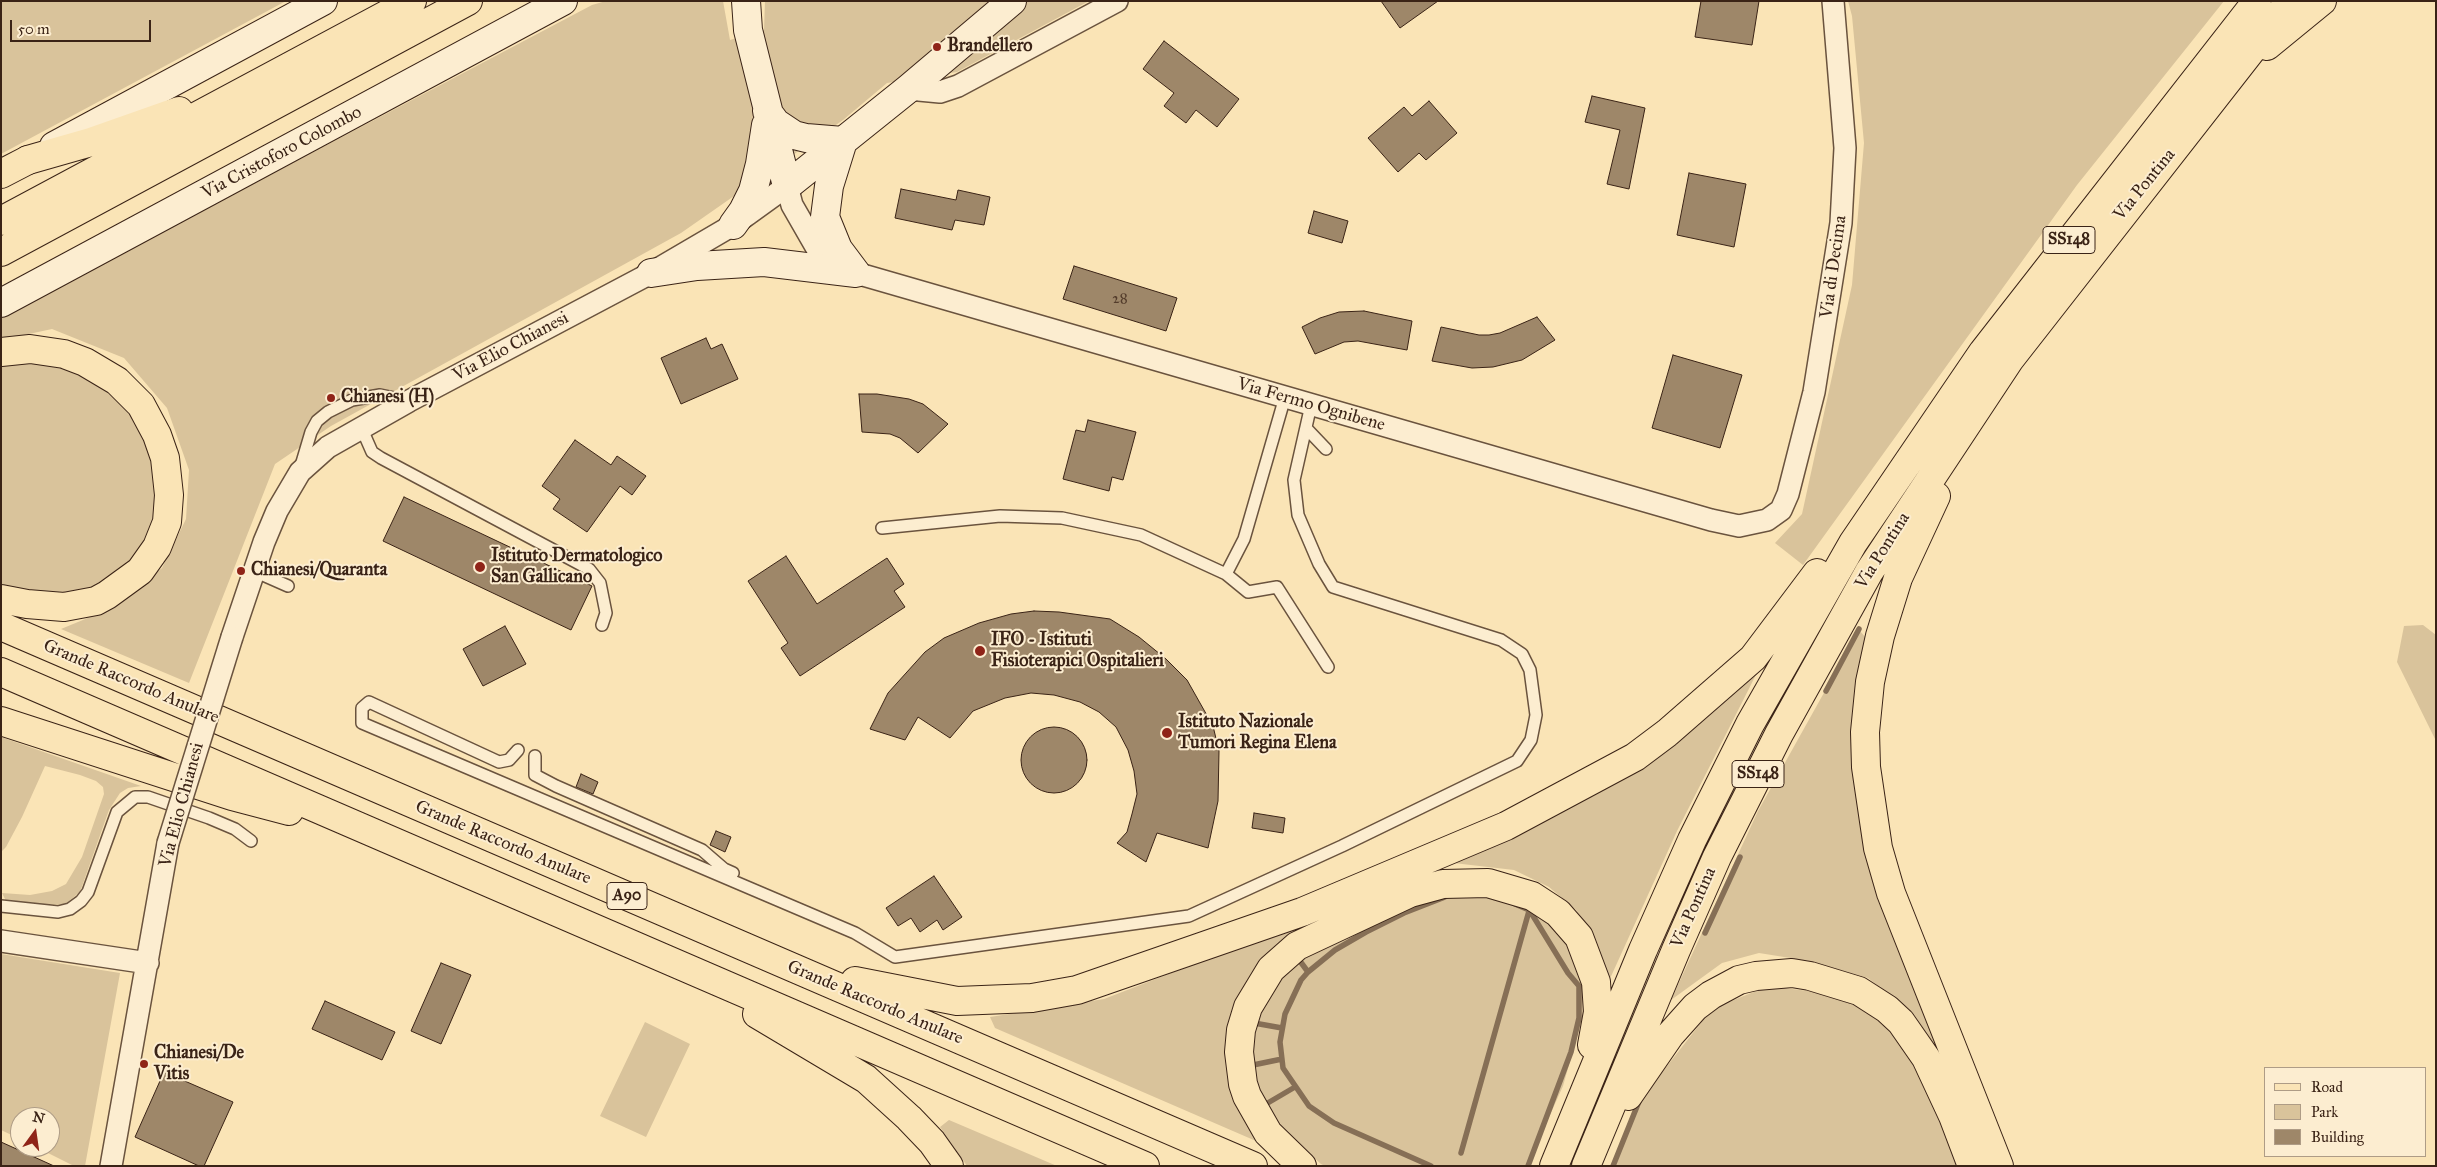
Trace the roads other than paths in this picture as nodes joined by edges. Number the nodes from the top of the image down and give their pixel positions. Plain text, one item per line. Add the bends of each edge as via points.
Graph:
1 (323, 1) edge
2 (412, 1) edge
3 (468, 1) edge
4 (563, 1) edge
5 (734, 1) edge
6 (746, 1) edge
7 (1012, 1) edge
8 (1116, 1) edge
9 (1833, 1) edge
10 (2256, 1) edge
11 (2290, 1) edge
12 (2322, 1) edge
13 (748, 30) junction
14 (2234, 72) junction
15 (263, 82) junction
16 (908, 89) junction
17 (767, 111) junction
18 (843, 141) junction
19 (28, 160) junction
20 (1, 174) edge
21 (787, 186) junction
22 (1, 221) edge
23 (733, 225) junction
24 (1, 252) edge
25 (651, 273) junction
26 (856, 273) junction
27 (1, 303) edge
28 (1, 352) edge
29 (1285, 397) junction
30 (409, 401) junction
31 (1311, 405) junction
32 (1977, 408) junction
33 (361, 427) junction
34 (1306, 428) junction
35 (1326, 449) dead end
36 (300, 472) junction
37 (1891, 486) junction
38 (1767, 520) joint
39 (882, 528) dead end
40 (254, 572) junction
41 (1226, 574) junction
42 (288, 586) dead end
43 (1, 599) edge
44 (602, 625) dead end
45 (1, 626) edge
46 (1328, 667) dead end
47 (1, 672) edge
48 (1, 721) edge
49 (518, 750) dead end
50 (535, 756) dead end
51 (382, 836) junction
52 (252, 842) dead end
53 (1, 906) edge
54 (855, 933) junction
55 (1, 941) edge
56 (645, 950) junction
57 (148, 963) junction
58 (797, 970) junction
59 (1565, 1139) junction
60 (1597, 1140) junction
61 (111, 1166) edge
62 (949, 1166) edge
63 (1145, 1166) edge
64 (1253, 1166) edge
65 (1302, 1166) edge
66 (1554, 1166) edge
67 (1586, 1166) edge
68 (1972, 1166) edge
69 (1999, 1166) edge

1 - 19 main road
2 - 15 main road
3 - 24 main road
4 - 27 main road, Via Cristoforo Colombo
5 - 13 main road
6 - 13 main road
7 - 16 main road
8 - 16 street via 958,86 940,92
9 - 38 street, Via di Decima via 1845,148 1841,223 1814,392 1788,494 1781,510
10 - 37 main road, Via Pontina / SS148 via 2012,314
11 - 14 main road, Via Pontina / SS148
12 - 14 main road
13 - 17 main road
14 - 32 main road, Via Pontina / SS148 via 2051,305
15 - 19 main road via 91,142
15 - 22 main road
16 - 18 main road
17 - 18 main road via 776,123 794,135
17 - 21 main road
17 - 23 main road via 757,178 747,204
18 - 21 main road
18 - 26 main road via 829,186 825,217 838,249
19 - 20 main road
21 - 23 street, Via Elio Chianesi
21 - 26 street, Via Fermo Ognibene via 792,205 820,252 831,262
23 - 25 street, Via Elio Chianesi
25 - 26 main road via 696,266 764,262
25 - 30 street, Via Elio Chianesi
26 - 29 street, Via Fermo Ognibene
28 - 43 main road via 30,349 64,354 104,371 124,386 141,405 157,435 165,458 170,495 167,522 157,548 140,571 107,595 96,601 64,607
29 - 31 street, Via Fermo Ognibene
29 - 41 lane via 1244,540
30 - 33 street, Via Elio Chianesi
30 - 36 lane via 380,395 352,400 328,412 317,421 311,432
31 - 34 lane
31 - 38 street, Via Fermo Ognibene via 1727,524 1746,526
32 - 60 main road, Via Pontina / SS148 via 1869,572 1757,776 1676,950
32 - 69 main road via 1956,460 1908,553 1885,617 1870,682 1865,732 1866,767 1878,848 1890,893
33 - 36 street, Via Elio Chianesi via 328,447
33 - 44 lane via 372,452 589,569 600,583 606,613
34 - 35 lane
34 - 54 lane via 1294,480 1298,515 1329,580 1334,587 1501,640 1522,654 1530,670 1536,715 1531,740 1517,761 1189,916 895,957
36 - 40 street, Via Elio Chianesi via 277,511
37 - 58 main road via 1857,519 1752,658 1699,707 1635,757 1506,826 1302,912 1078,990 1032,998 957,1001
37 - 59 main road, Via Pontina / SS148 via 1817,603 1730,762 1643,950
39 - 41 lane via 1000,516 1062,518 1141,535
40 - 42 lane
40 - 57 street, Via Elio Chianesi, bridge via 168,843
41 - 46 lane via 1248,592 1276,587
45 - 58 main road, Grande Raccordo Anulare / A90
47 - 51 main road, A90
48 - 51 main road via 232,796
49 - 54 lane via 509,760 499,762 369,702 362,708 362,723
50 - 54 lane via 535,775 702,850 724,869 854,925
51 - 56 main road, A90
52 - 53 lane via 235,829 208,818 148,797 135,797 117,812 88,892 81,901 58,912
55 - 57 street
56 - 62 main road via 866,1079 932,1142
56 - 63 main road, A90
57 - 61 street, Via Elio Chianesi
58 - 64 main road, Grande Raccordo Anulare / A90
59 - 65 main road via 1592,1047 1598,1012 1597,988 1586,951 1565,920 1532,896 1488,883 1443,884 1410,893 1304,942 1281,959 1254,993 1240,1040 1243,1084 1251,1107 1268,1133
59 - 66 main road, Via Pontina / SS148
60 - 67 main road, Via Pontina / SS148
60 - 68 main road via 1670,1035 1695,1007 1739,980 1792,973 1859,991 1888,1009 1901,1022 1926,1058 1954,1116

